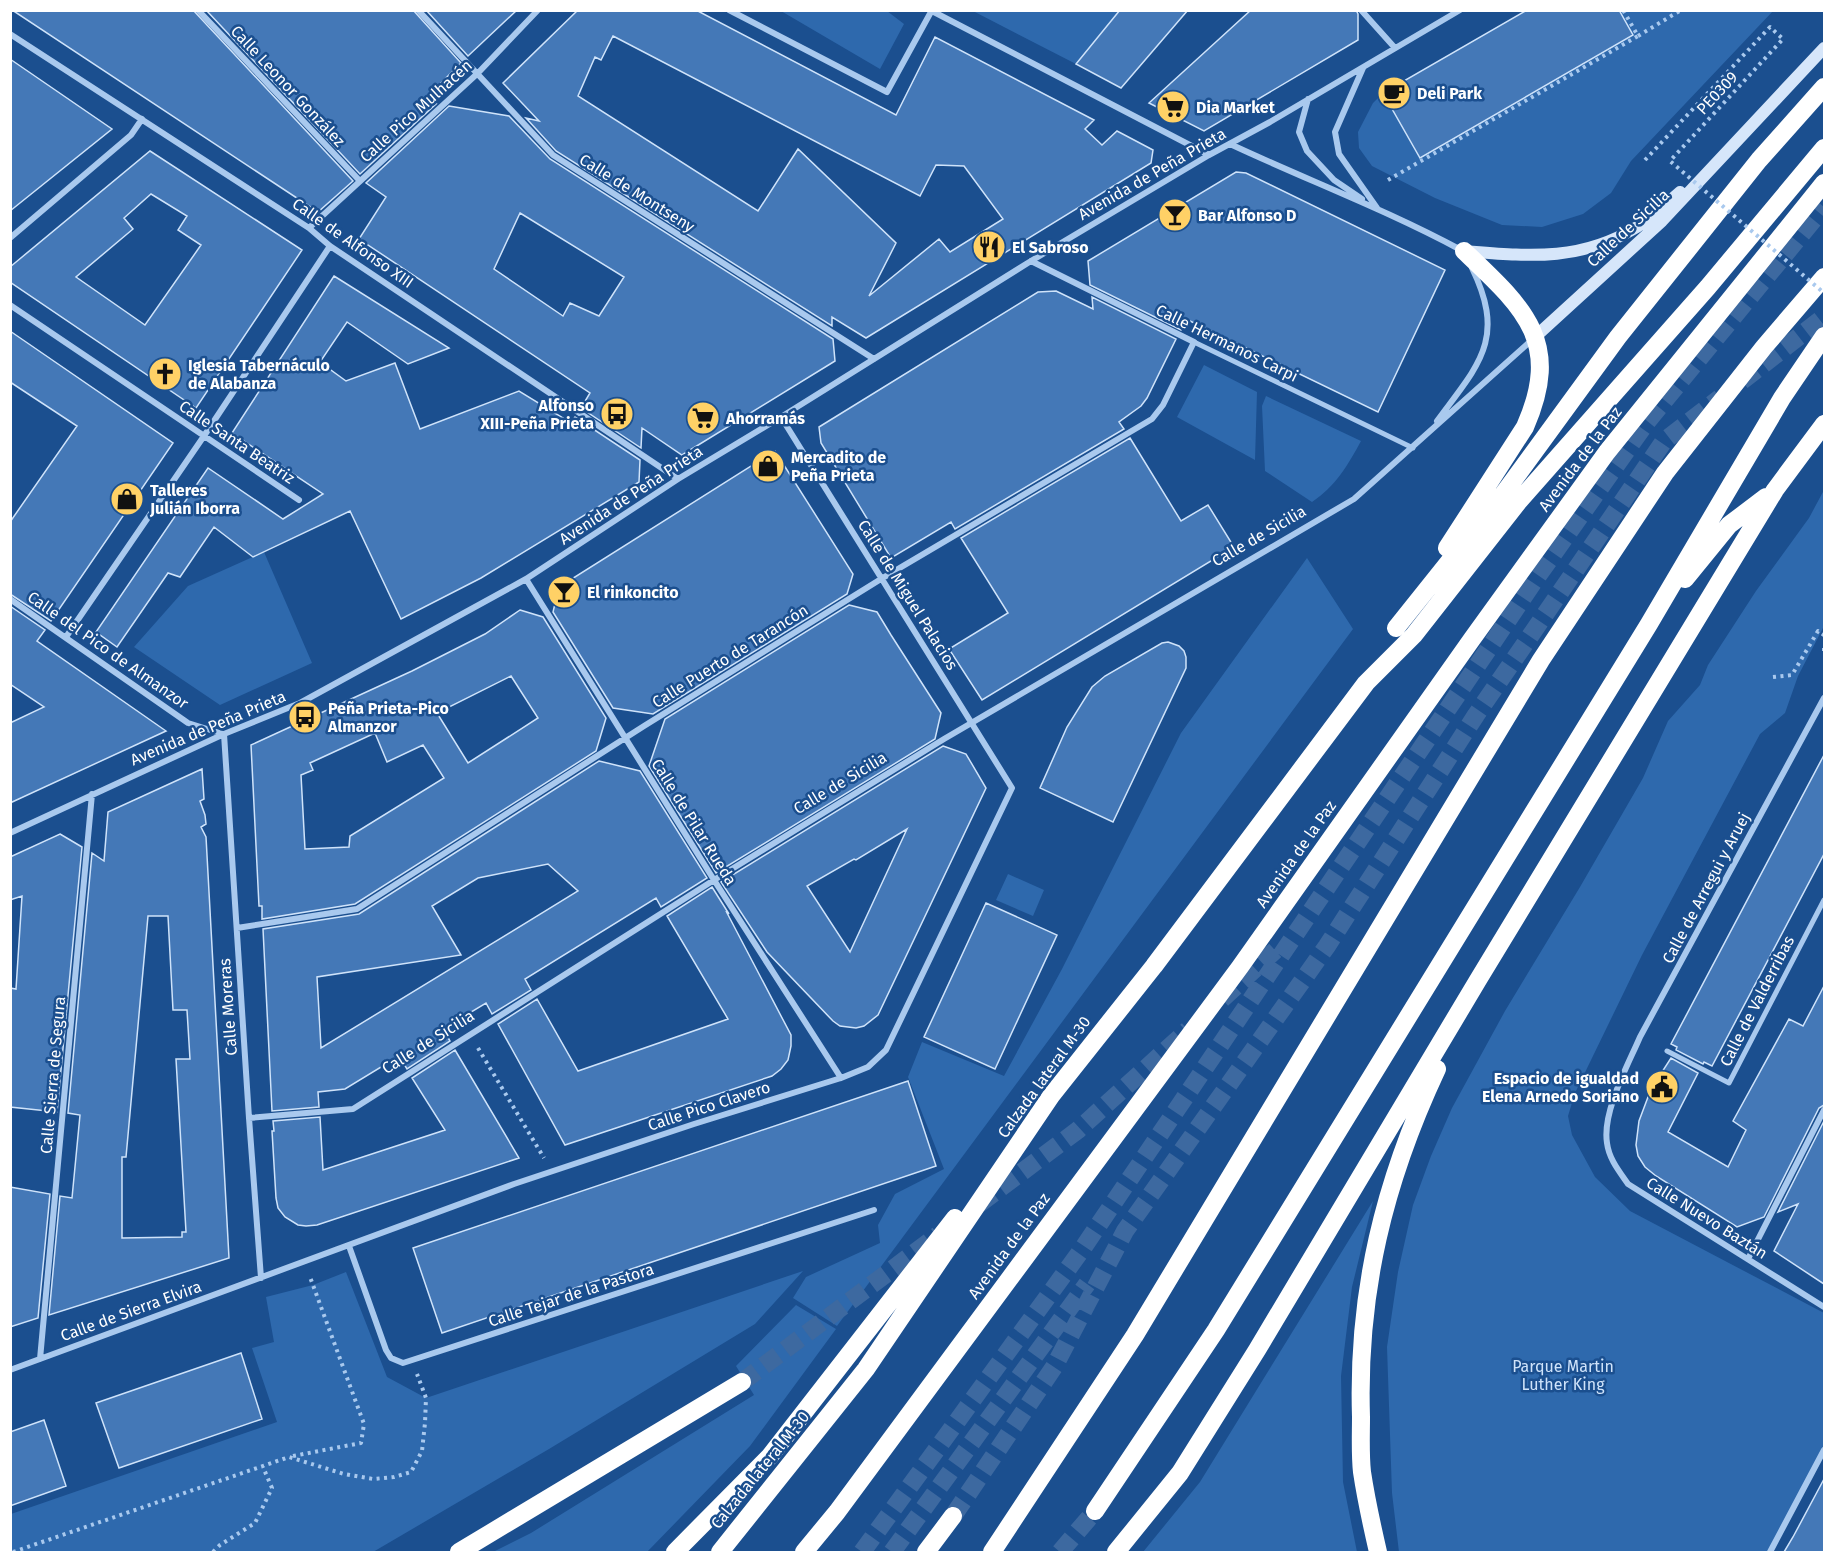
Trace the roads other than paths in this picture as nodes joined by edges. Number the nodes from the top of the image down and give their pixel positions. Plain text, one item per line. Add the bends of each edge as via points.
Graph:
1 (198, 10) edge
2 (418, 10) edge
3 (537, 10) edge
4 (729, 10) edge
5 (1361, 10) edge
6 (1460, 10) edge
7 (931, 11) edge
8 (10, 34) edge
9 (1395, 48) junction
10 (1824, 48) edge
11 (1364, 67) junction
12 (478, 73) junction
13 (1824, 87) edge
14 (1308, 99) junction
15 (142, 119) junction
16 (1230, 144) junction
17 (1824, 148) edge
18 (1209, 155) junction
19 (1712, 167) junction
20 (359, 180) junction
21 (1824, 183) edge
22 (1377, 208) junction
23 (309, 228) junction
24 (10, 238) edge
25 (330, 246) junction
26 (1464, 251) junction
27 (1031, 261) junction
28 (1824, 277) edge
29 (10, 305) edge
30 (1824, 336) edge
31 (1535, 337) junction
32 (1194, 342) junction
33 (874, 359) junction
34 (781, 417) junction
35 (1824, 424) edge
36 (1431, 430) junction
37 (204, 436) junction
38 (1413, 448) junction
39 (678, 479) junction
40 (1775, 490) junction
41 (299, 500) dead end
42 (526, 579) junction
43 (881, 579) junction
44 (10, 599) edge
45 (1649, 624) junction
46 (1396, 628) junction
47 (66, 637) junction
48 (1366, 683) junction
49 (1824, 698) edge
50 (972, 722) junction
51 (224, 734) junction
52 (626, 737) junction
53 (1012, 788) joint
54 (92, 794) junction
55 (10, 833) edge
56 (714, 880) junction
57 (1824, 900) edge
58 (237, 927) junction
59 (1478, 980) junction
60 (1667, 1051) dead end
61 (841, 1078) junction
62 (1616, 1093) joint
63 (1051, 1096) junction
64 (1824, 1110) edge
65 (249, 1118) junction
66 (874, 1210) dead end
67 (349, 1246) junction
68 (1748, 1259) junction
69 (261, 1278) junction
70 (1824, 1307) edge
71 (40, 1359) junction
72 (10, 1370) edge
73 (742, 1382) tunnel mouth
74 (1824, 1450) edge
75 (1095, 1511) tunnel mouth
76 (953, 1516) tunnel mouth
77 (459, 1552) edge
78 (675, 1552) edge
79 (720, 1552) edge
80 (804, 1552) edge
81 (926, 1552) edge
82 (992, 1552) edge
83 (1116, 1552) edge
84 (1378, 1552) edge
85 (1770, 1552) edge

1 - 20 street, Calle Leonor González
2 - 12 street, Calle de Montseny
3 - 12 street, Calle Pico Mulhacén
4 - 7 street via 887,92
5 - 9 street
6 - 9 street, Avenida de Peña Prieta
7 - 18 street
8 - 15 street, Calle de Alfonso XIII
9 - 11 street, Avenida de Peña Prieta
10 - 19 main road
11 - 14 street, Avenida de Peña Prieta
11 - 22 street via 1335,132 1339,154
12 - 20 street, Calle Pico Mulhacén
12 - 33 street, Calle de Montseny via 553,155
13 - 46 highway via 1759,160 1626,327 1504,493
14 - 16 street, Avenida de Peña Prieta
14 - 22 street via 1299,132 1307,151 1334,180
15 - 23 street, Calle de Alfonso XIII
15 - 24 street via 131,135
16 - 18 street, Avenida de Peña Prieta
16 - 22 street
17 - 48 highway, Calzada lateral M-30 via 1520,501 1414,635
18 - 27 street, Avenida de Peña Prieta
19 - 26 main road via 1638,226 1611,241 1546,256
19 - 31 main road, Calle de Sicilia via 1662,221
20 - 23 street, Calle Pico Mulhacén
21 - 80 highway, Avenida de la Paz via 1607,453 1240,967
22 - 26 street
23 - 25 street, Calle de Alfonso XIII
25 - 37 street
25 - 39 street, Calle de Alfonso XIII
26 - 31 highway via 1516,303
26 - 36 street, Calle de Sicilia via 1478,281 1488,333 1482,357
27 - 32 street, Calle Hermanos Carpi
27 - 33 street, Avenida de Peña Prieta
28 - 82 highway via 1665,473 1548,650 1135,1335
29 - 37 street, Calle Santa Beatriz
30 - 45 highway via 1782,398
31 - 36 street, Calle de Sicilia
31 - 46 highway via 1539,376 1525,427
32 - 38 street, Calle Hermanos Carpi
32 - 43 street, Calle Puerto de Tarancón via 1152,419
33 - 34 street, Avenida de Peña Prieta
34 - 39 street, Avenida de Peña Prieta
34 - 43 street, Calle de Miguel Palacios
35 - 40 highway
36 - 38 street, Calle de Sicilia
37 - 41 street, Calle Santa Beatriz
37 - 47 street
38 - 50 street, Calle de Sicilia via 1354,499
39 - 42 street, Avenida de Peña Prieta
40 - 45 highway via 1729,525
40 - 59 highway
42 - 51 street, Avenida de Peña Prieta via 300,703
42 - 52 street, Calle de Pilar Rueda
43 - 50 street, Calle de Miguel Palacios
43 - 52 street, Calle Puerto de Tarancón
44 - 47 street, Calle del Pico de Almanzor
45 - 75 highway via 1216,1330
46 - 48 highway
47 - 51 street, Calle del Pico de Almanzor via 188,723
48 - 63 highway, Calzada lateral M-30 via 1154,966
49 - 62 street, Calle de Arregui y Aruej via 1640,1037
50 - 53 street, Calle de Miguel Palacios
50 - 56 street, Calle de Sicilia
51 - 54 street, Avenida de Peña Prieta
51 - 58 street, Calle Moreras
52 - 56 street, Calle de Pilar Rueda
52 - 58 street, Calle Puerto de Tarancón via 357,909
53 - 61 street, Calle Pico Clavero via 886,1050 868,1067
54 - 55 street, Avenida de Peña Prieta
54 - 71 street, Calle Sierra de Segura
56 - 61 street, Calle de Pilar Rueda
56 - 65 street, Calle de Sicilia via 353,1109
57 - 60 street, Calle de Valderribas via 1729,1083
58 - 65 street, Calle Moreras
59 - 83 highway via 1186,1463
59 - 84 highway via 1416,1114 1378,1230 1365,1300 1359,1371 1362,1470
61 - 67 street, Calle Pico Clavero via 552,1171
62 - 68 street, Calle Nuevo Baztán via 1606,1142 1613,1163 1628,1184
63 - 78 highway via 770,1456
63 - 79 highway, Calzada lateral M-30 via 866,1369
64 - 68 street
65 - 69 street, Calle Moreras
66 - 67 street, Calle Tejar de la Pastora via 403,1364 386,1350
67 - 69 street, Calle Pico Clavero
68 - 70 street, Calle Nuevo Baztán
69 - 71 street, Calle de Sierra Elvira
71 - 72 street, Calle de Sierra Elvira
73 - 77 highway
74 - 85 street
76 - 81 highway

